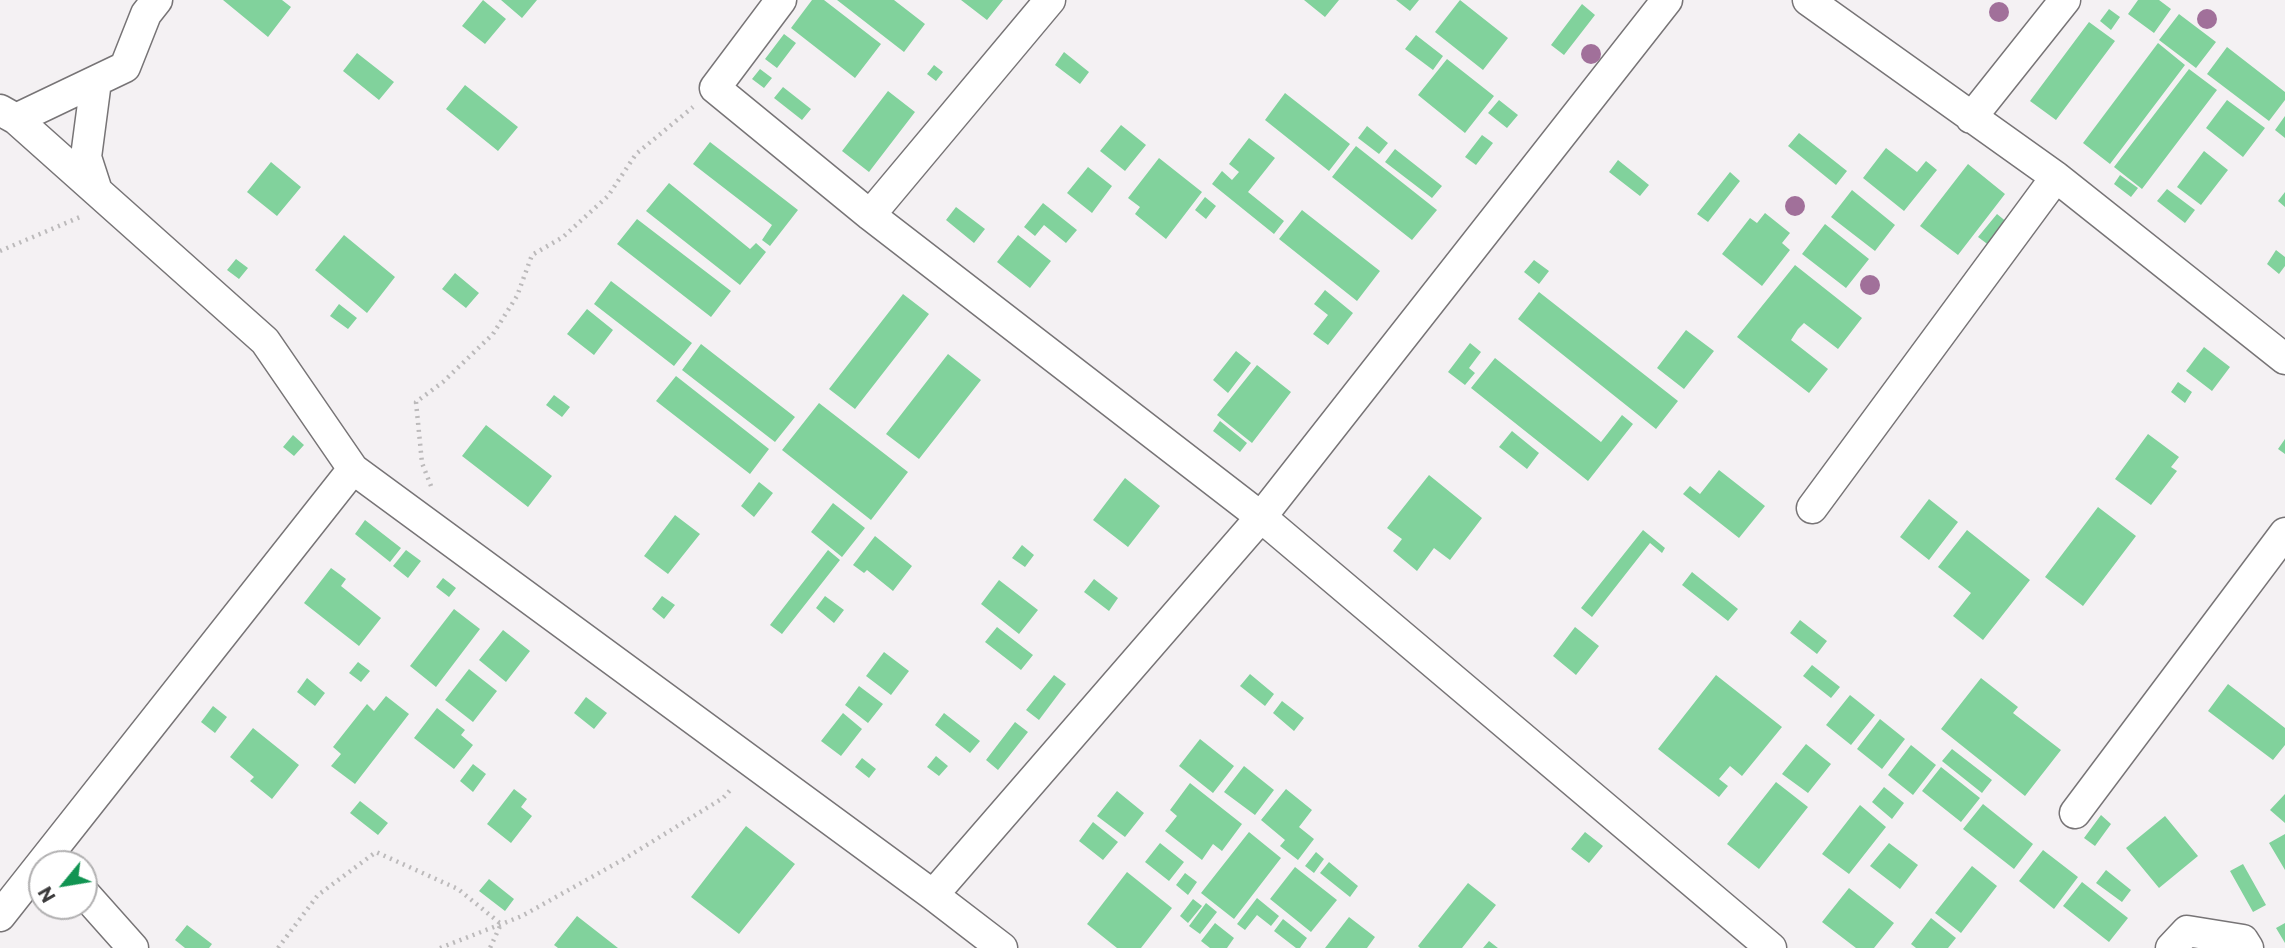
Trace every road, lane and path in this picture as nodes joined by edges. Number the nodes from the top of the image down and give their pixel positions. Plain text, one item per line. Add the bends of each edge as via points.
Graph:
1 (157, 0) edge
2 (781, 0) edge
3 (1050, 0) edge
4 (1667, 0) edge
5 (1808, 0) edge
6 (2064, 0) edge
7 (96, 81) junction
8 (715, 88) junction
9 (8, 115) edge
10 (1971, 118) junction
11 (2056, 177) junction
12 (104, 198) junction
13 (870, 215) junction
14 (0, 251) edge
15 (2285, 359) edge
16 (353, 469) junction
17 (431, 487) dead end
18 (1812, 508) dead end
19 (1261, 517) junction
20 (2285, 533) edge
21 (755, 764) junction
22 (2075, 813) dead end
23 (60, 850) edge
24 (28, 886) edge
25 (933, 895) junction
26 (98, 909) edge
27 (0, 916) edge
28 (501, 924) junction
29 (133, 948) edge
30 (278, 948) edge
31 (440, 948) edge
32 (490, 948) edge
33 (1002, 948) edge
34 (1771, 948) edge
35 (2171, 948) edge
36 (2248, 948) edge

1 - 7 street via 146,14 125,67
2 - 8 street
3 - 13 street
4 - 19 street
5 - 10 street
6 - 10 street
7 - 9 street
7 - 12 street via 86,157
8 - 13 street
8 - 17 path via 636,154 608,196 563,237 532,255 517,296 493,334 416,402 422,463
9 - 12 street
10 - 11 street
11 - 15 street
11 - 18 street
12 - 14 path
12 - 16 street via 265,341
13 - 19 street
16 - 21 street
16 - 23 street
19 - 25 street
19 - 34 street
20 - 22 street
21 - 25 street
21 - 28 path via 723,798 624,859
24 - 27 street
25 - 33 street
26 - 29 street
28 - 30 path via 458,888 376,852 318,895
28 - 31 path
28 - 32 path
35 - 36 street via 2187,931 2243,940

